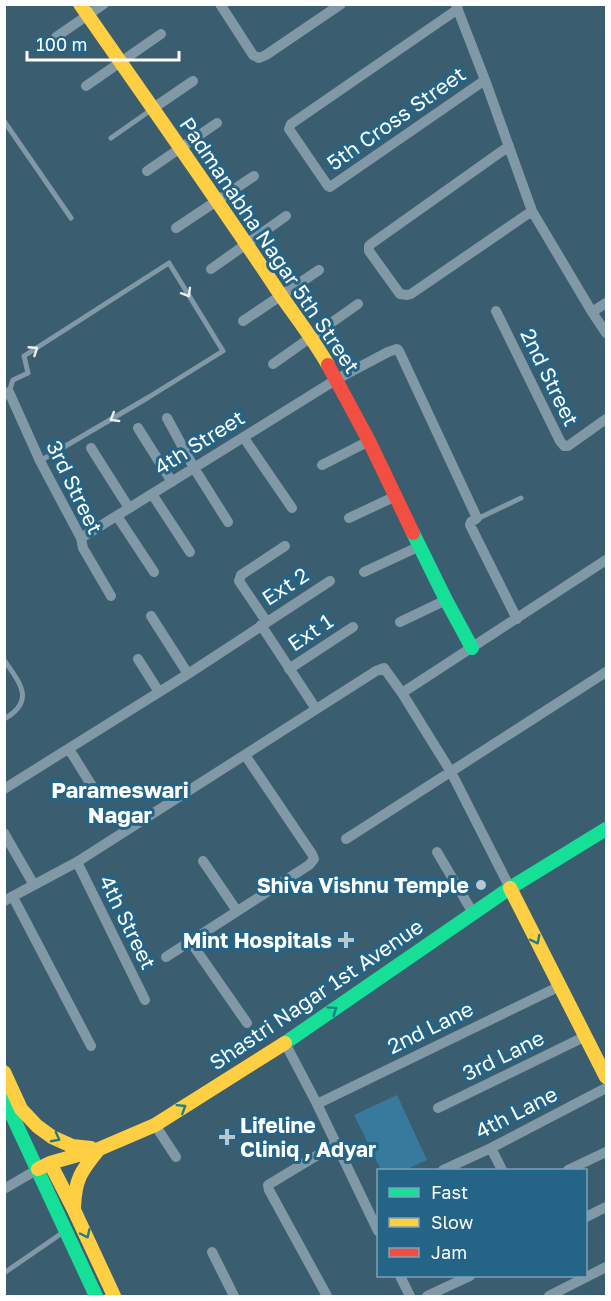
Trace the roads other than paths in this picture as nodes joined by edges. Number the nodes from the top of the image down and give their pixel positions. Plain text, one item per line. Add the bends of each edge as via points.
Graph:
1 (104, 4) edge
2 (220, 4) edge
3 (341, 4) edge
4 (457, 7) edge
5 (83, 10) edge
6 (161, 34) dead end
7 (56, 37) dead end
8 (120, 63) junction
9 (485, 80) junction
10 (193, 81) dead end
11 (86, 86) dead end
12 (152, 109) junction
13 (4, 121) edge
14 (217, 123) dead end
15 (111, 138) dead end
16 (509, 146) junction
17 (180, 148) junction
18 (147, 171) dead end
19 (254, 176) dead end
20 (217, 200) junction
21 (531, 211) junction
22 (286, 216) dead end
23 (71, 219) dead end
24 (176, 228) dead end
25 (247, 245) junction
26 (211, 269) dead end
27 (319, 270) dead end
28 (282, 296) junction
29 (606, 303) edge
30 (358, 304) dead end
31 (496, 311) dead end
32 (592, 312) junction
33 (243, 321) dead end
34 (606, 333) edge
35 (311, 336) junction
36 (273, 364) dead end
37 (337, 379) junction
38 (7, 394) edge
39 (167, 418) dead end
40 (606, 419) edge
41 (138, 428) dead end
42 (244, 438) junction
43 (369, 441) junction
44 (91, 448) dead end
45 (40, 462) junction
46 (322, 465) dead end
47 (194, 468) junction
48 (172, 482) junction
49 (152, 494) junction
50 (396, 496) junction
51 (521, 498) dead end
52 (129, 508) junction
53 (292, 508) dead end
54 (117, 516) junction
55 (349, 518) dead end
56 (477, 519) junction
57 (228, 522) dead end
58 (81, 538) junction
59 (285, 546) dead end
60 (420, 546) junction
61 (189, 552) dead end
62 (606, 560) edge
63 (154, 572) dead end
64 (364, 572) dead end
65 (330, 580) dead end
66 (111, 596) dead end
67 (446, 600) junction
68 (151, 616) dead end
69 (517, 619) junction
70 (399, 622) dead end
71 (264, 623) junction
72 (353, 627) dead end
73 (472, 648) junction
74 (138, 659) dead end
75 (4, 660) edge
76 (289, 669) junction
77 (606, 672) edge
78 (188, 674) junction
79 (159, 692) junction
80 (402, 693) junction
81 (316, 709) junction
82 (4, 719) edge
83 (69, 749) junction
84 (245, 755) junction
85 (451, 772) junction
86 (92, 786) dead end
87 (4, 789) edge
88 (606, 829) edge
89 (4, 833) edge
90 (346, 839) dead end
91 (437, 852) dead end
92 (203, 861) dead end
93 (77, 862) junction
94 (34, 885) junction
95 (510, 888) junction
96 (9, 899) edge
97 (237, 911) junction
98 (473, 913) junction
99 (190, 941) junction
100 (166, 957) dead end
101 (560, 986) junction
102 (145, 1000) dead end
103 (247, 1023) dead end
104 (586, 1036) junction
105 (285, 1043) junction
106 (91, 1046) dead end
107 (4, 1072) edge
108 (606, 1076) edge
109 (606, 1088) edge
110 (4, 1098) edge
111 (316, 1104) junction
112 (438, 1108) dead end
113 (155, 1125) junction
114 (336, 1144) junction
115 (491, 1148) junction
116 (99, 1149) junction
117 (606, 1152) edge
118 (176, 1157) dead end
119 (44, 1166) junction
120 (445, 1169) edge
121 (502, 1169) edge
122 (570, 1169) edge
123 (4, 1189) edge
124 (377, 1202) edge
125 (366, 1207) junction
126 (606, 1207) edge
127 (74, 1210) junction
128 (587, 1216) edge
129 (377, 1229) edge
130 (66, 1230) junction
131 (212, 1252) dead end
132 (606, 1268) edge
133 (4, 1273) edge
134 (401, 1277) edge
135 (466, 1277) edge
136 (96, 1296) edge
137 (114, 1296) edge
138 (234, 1296) edge
139 (327, 1296) edge
140 (410, 1296) edge
141 (427, 1296) edge
142 (549, 1296) edge

1 - 5 street
2 - 3 street via 253,55 259,58
4 - 9 street
4 - 9 street, 5th Cross Street via 291,124 291,131 330,187
5 - 7 street
5 - 8 street, Padmanabha Nagar 5th Street
6 - 8 street
8 - 11 street
8 - 12 street, Padmanabha Nagar 5th Street
9 - 16 street
10 - 12 street
12 - 15 lane
12 - 17 street, Padmanabha Nagar 5th Street
13 - 23 lane
14 - 17 street
16 - 21 street
16 - 21 street via 368,249 400,294 407,295
17 - 18 street
17 - 20 street, Padmanabha Nagar 5th Street
19 - 20 street
20 - 24 street
20 - 25 street, Padmanabha Nagar 5th Street
21 - 32 street
22 - 25 street
25 - 26 street
25 - 28 street, Padmanabha Nagar 5th Street
27 - 28 street
28 - 33 street
28 - 35 street, Padmanabha Nagar 5th Street
29 - 32 street
30 - 35 street
31 - 40 street, 2nd Street via 564,446
32 - 34 street
35 - 36 street
35 - 37 street, Padmanabha Nagar 5th Street
37 - 42 street, 4th Street
37 - 43 street, Padmanabha Nagar 5th Street
37 - 56 street, 4th Street via 397,349
38 - 45 street, 3rd Street
38 -> 45 lane via 13,380 28,373 24,356 169,263 223,351
39 - 47 street
41 - 48 street
42 - 47 street, 4th Street
42 - 53 street
43 - 46 street
43 - 50 street, Padmanabha Nagar 5th Street
44 - 52 street
45 - 58 street, 3rd Street
47 - 48 street, 4th Street
47 - 57 street
48 - 49 street, 4th Street
49 - 52 street, 4th Street
49 - 61 street
50 - 55 street
50 - 60 street, Padmanabha Nagar 5th Street
51 - 56 lane
52 - 54 street, 4th Street
54 - 58 street, 4th Street
54 - 63 street
56 - 69 street via 470,525
58 - 66 street, 3rd Street
59 - 71 street via 239,578
60 - 64 street
60 - 67 street, Padmanabha Nagar 5th Street
62 - 69 street
65 - 71 street, Ext 2
67 - 70 street
67 - 73 street, Padmanabha Nagar 5th Street
68 - 78 street
69 - 73 street
71 - 76 street
71 - 78 street, Ext 2
72 - 76 street, Ext 1
73 - 80 street
74 - 79 street
75 - 82 lane via 21,685 23,695 21,705
76 - 81 street
77 - 85 street
78 - 79 street, Ext 2
79 - 83 street, Ext 2
80 - 81 street via 384,668
80 - 85 street
81 - 84 street
83 - 86 street
83 - 87 street, Ext 2
84 - 93 street
84 - 97 street via 314,859
85 - 90 street
85 - 95 street
88 - 95 street, Shastri Nagar 1st Avenue
89 - 94 street
91 - 98 street
92 - 97 street
93 - 94 street
93 - 102 street, 4th Street
94 - 96 street
95 - 98 street, Shastri Nagar 1st Avenue
95 -> 101 street
96 - 106 street
97 - 99 street
105 -> 98 street, Shastri Nagar 1st Avenue
99 - 100 street
99 - 103 street
101 - 104 street
101 - 111 street, 2nd Lane
104 - 108 street
104 - 112 street, 3rd Lane
105 - 111 street
113 -> 105 street, Shastri Nagar 1st Avenue
107 -> 116 street via 21,1109 37,1126 72,1146
109 - 115 street, 4th Lane
110 - 119 street
111 - 114 street
113 - 116 street, Shastri Nagar 1st Avenue
113 - 118 street
114 - 125 street
114 - 139 street via 268,1185
115 - 120 street, 4th Lane
115 - 121 street
116 - 119 street, Shastri Nagar 1st Avenue
116 - 127 street via 77,1179
117 - 122 street
119 - 123 street
119 - 127 street
119 - 130 street
124 - 125 street
125 - 129 street
126 - 128 street
127 -> 137 street
130 - 133 lane
130 - 136 street
131 - 138 street
132 - 142 street
134 - 140 street
135 - 141 street

